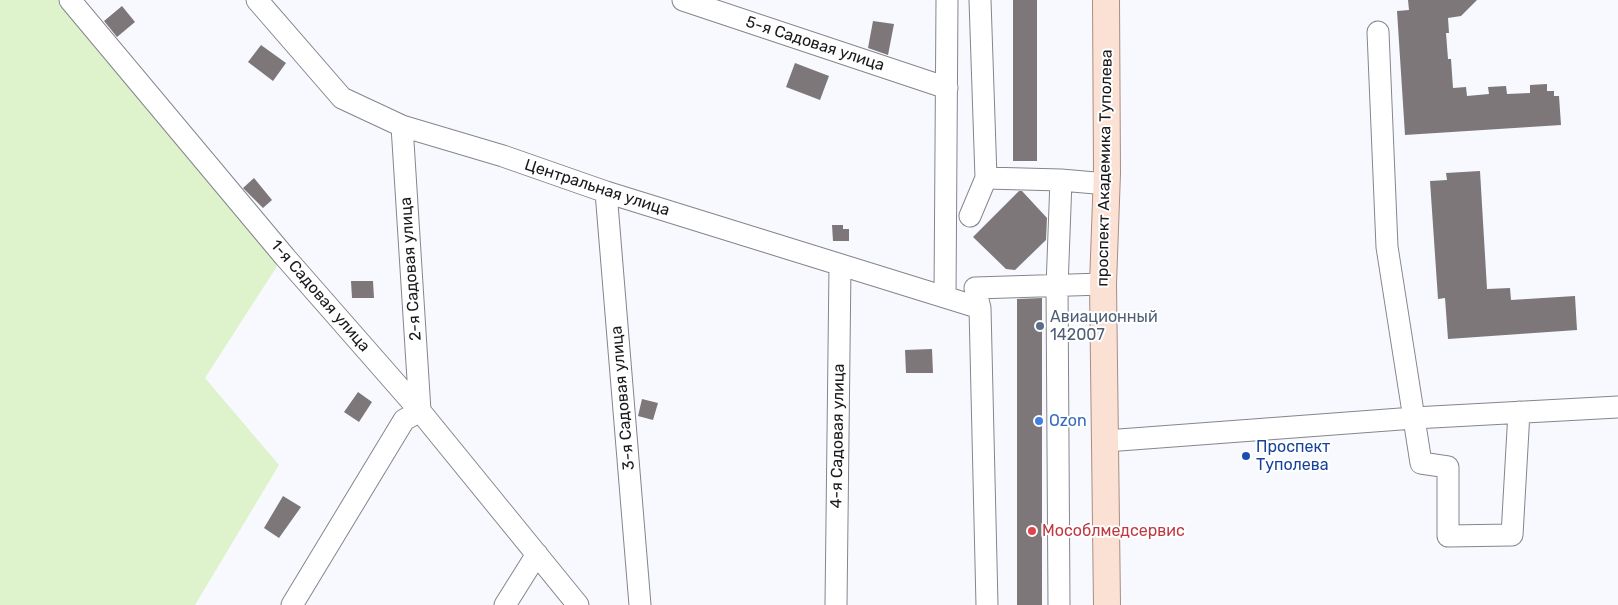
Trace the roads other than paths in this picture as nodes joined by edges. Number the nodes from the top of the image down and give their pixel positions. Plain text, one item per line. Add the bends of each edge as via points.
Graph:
1 (70, 0) edge
2 (257, 0) edge
3 (683, 0) edge
4 (947, 0) edge
5 (980, 0) edge
6 (1106, 0) edge
7 (1378, 32) dead end
8 (947, 88) junction
9 (402, 126) junction
10 (986, 178) junction
11 (1062, 180) junction
12 (1107, 184) junction
13 (606, 192) junction
14 (970, 216) dead end
15 (840, 266) junction
16 (1103, 284) junction
17 (1057, 287) junction
18 (945, 297) junction
19 (980, 308) junction
20 (1618, 407) edge
21 (420, 411) junction
22 (1519, 412) junction
23 (1414, 418) junction
24 (1106, 441) junction
25 (537, 554) junction
26 (292, 605) edge
27 (505, 605) edge
28 (578, 605) edge
29 (640, 605) edge
30 (836, 605) edge
31 (987, 605) edge
32 (1059, 605) edge
33 (1107, 605) edge

1 - 21 street, 1-я Садовая улица via 285,257
2 - 9 street, Центральная улица via 342,98
3 - 8 street, 5-я Садовая улица
4 - 8 street
5 - 10 street
6 - 12 main road, проспект Академика Туполева
7 - 23 street via 1387,247
8 - 18 street
9 - 13 street, Центральная улица via 503,156
9 - 21 street, 2-я Садовая улица
10 - 11 street
10 - 14 street
11 - 12 street
11 - 17 street
12 - 16 main road, проспект Академика Туполева
13 - 15 street, Центральная улица
13 - 29 street, 3-я Садовая улица
15 - 18 street, Центральная улица
15 - 30 street, 4-я Садовая улица
16 - 17 street
16 - 24 main road, проспект Академика Туполева
17 - 19 street via 975,288
17 - 32 street
18 - 19 street, Центральная улица
19 - 31 street
20 - 22 street
21 - 25 street, 1-я Садовая улица
21 - 26 street via 404,420
22 - 23 street
22 - 23 street via 1512,536 1448,536 1448,467 1421,463
23 - 24 street
24 - 33 main road, проспект Академика Туполева
25 - 27 street
25 - 28 street, 1-я Садовая улица

